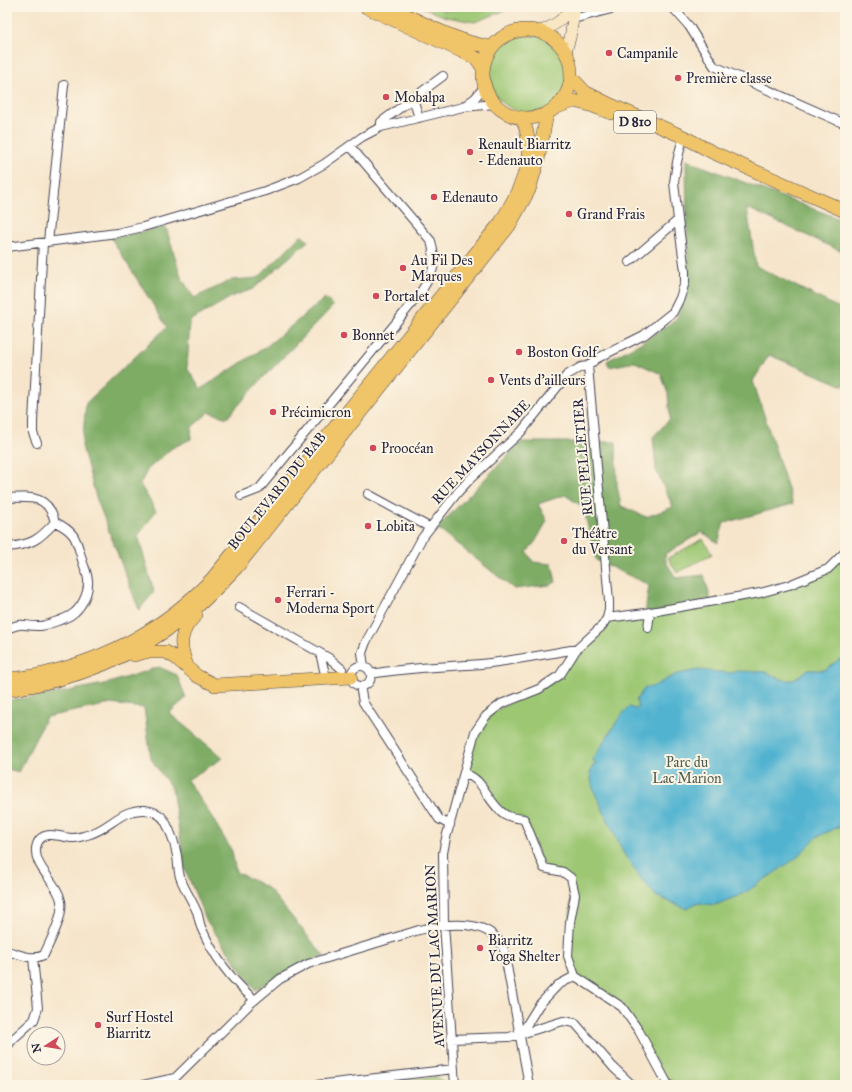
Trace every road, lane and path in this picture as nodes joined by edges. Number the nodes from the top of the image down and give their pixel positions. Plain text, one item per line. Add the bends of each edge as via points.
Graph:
1 (366, 7) edge
2 (389, 7) edge
3 (569, 7) edge
4 (575, 7) edge
5 (619, 7) edge
6 (670, 7) edge
7 (573, 19) junction
8 (541, 31) junction
9 (492, 47) junction
10 (566, 51) junction
11 (483, 68) junction
12 (443, 76) dead end
13 (572, 78) junction
14 (64, 85) dead end
15 (485, 86) junction
16 (413, 98) junction
17 (495, 104) junction
18 (463, 107) junction
19 (552, 111) junction
20 (418, 118) junction
21 (522, 118) junction
22 (845, 124) edge
23 (381, 127) junction
24 (682, 141) junction
25 (350, 146) junction
26 (712, 152) junction
27 (845, 211) edge
28 (678, 220) junction
29 (46, 242) junction
30 (7, 247) edge
31 (629, 262) dead end
32 (588, 366) junction
33 (37, 443) dead end
34 (368, 494) dead end
35 (241, 496) dead end
36 (7, 498) edge
37 (56, 522) junction
38 (429, 527) junction
39 (7, 547) edge
40 (845, 552) edge
41 (237, 567) junction
42 (239, 607) dead end
43 (650, 612) junction
44 (607, 618) junction
45 (648, 628) dead end
46 (7, 629) edge
47 (576, 650) junction
48 (320, 654) junction
49 (124, 656) junction
50 (188, 668) junction
51 (371, 674) junction
52 (343, 675) junction
53 (7, 679) edge
54 (7, 690) edge
55 (464, 774) junction
56 (450, 824) junction
57 (444, 924) junction
58 (7, 951) edge
59 (33, 958) junction
60 (575, 976) junction
61 (254, 1000) junction
62 (521, 1034) junction
63 (451, 1039) junction
64 (7, 1047) edge
65 (454, 1069) junction
66 (176, 1081) edge
67 (143, 1085) edge
68 (316, 1085) edge
69 (456, 1085) edge
70 (530, 1085) edge
71 (632, 1085) edge
72 (670, 1085) edge

1 - 11 main road via 476,58
2 - 9 main road via 465,40
3 - 8 street via 559,22
4 - 7 street
5 - 7 street
6 - 22 street via 689,26 714,66
7 - 10 street
8 - 9 main road via 523,30 506,35
8 - 10 main road via 555,39
9 - 11 main road
10 - 13 main road via 571,64
11 - 15 main road
12 - 16 street
13 - 19 main road via 567,94
13 - 26 main road, D 810 via 586,92
14 - 29 street
15 - 17 main road
15 - 18 street
16 - 20 street
16 - 23 street via 381,122
17 - 18 street
17 - 21 main road via 512,116
18 - 20 street
19 - 21 main road via 535,118
19 - 24 main road, D 810 via 574,102 590,105
19 - 41 main road, BOULEVARD DU BAB via 529,190 510,226
20 - 23 street
21 - 53 main road, BOULEVARD DU BAB via 527,128 528,159 521,185 501,222 212,579 172,616 119,648 91,660 42,674
23 - 25 street
24 - 26 main road, D 810
24 - 28 street, RUE MAYSONNABE via 674,182
25 - 29 street via 307,174 265,191 143,227
25 - 35 street via 431,241 435,256 432,276 260,489
26 - 27 main road, D 810
28 - 31 street
28 - 32 street, RUE MAYSONNABE via 685,271 680,298 673,312 644,335 596,359
29 - 30 street
29 - 33 street via 33,421 33,433
32 - 38 street, RUE MAYSONNABE via 567,375 521,432 471,478
32 - 44 street, RUE PELLETIER via 609,601
34 - 38 street
36 - 37 street via 27,497 42,502 52,511
37 - 39 street via 32,542 23,546
37 - 46 street via 68,528 74,536 89,582 88,591 82,604 72,615 41,626 23,624
38 - 52 street, RUE MAYSONNABE via 362,653
40 - 43 street via 828,569 789,585 760,593
41 - 49 main road, BOULEVARD DU BAB via 187,616
41 - 50 main road via 211,602 192,619 184,631 182,655
42 - 48 street
43 - 44 street
43 - 45 street
44 - 47 street, AVENUE DU LAC MARION
47 - 51 street via 488,663
47 - 55 street, AVENUE DU LAC MARION via 560,675 539,689 501,704 486,716 475,732
48 - 52 street
48 - 52 street via 329,658
49 - 50 main road via 166,652
49 - 54 main road, BOULEVARD DU BAB via 72,676
50 - 52 main road via 215,685
51 - 52 street via 369,669
51 - 52 street via 366,685
52 - 56 street via 439,819
55 - 56 street, AVENUE DU LAC MARION
55 - 60 street via 476,779 503,814 524,819 544,868 563,872 571,878 575,895 568,956
56 - 57 street, AVENUE DU LAC MARION via 443,853
57 - 61 street via 308,964 280,979
57 - 62 street via 463,924 487,930 501,943
57 - 63 street, AVENUE DU LAC MARION
58 - 59 street
59 - 61 street via 44,955 61,913 59,892 36,854 40,839 56,834 72,838 93,833 133,810 146,810 158,814 164,820 172,836 181,878 201,925 230,976
59 - 64 street via 38,1008 34,1020
60 - 62 street via 558,985 539,1005
60 - 72 street via 622,1007
61 - 66 street via 205,1047
62 - 63 street via 509,1038
62 - 70 street
62 - 71 street via 563,1021 575,1023
63 - 65 street, AVENUE DU LAC MARION
65 - 68 street
65 - 69 street, AVENUE DU LAC MARION
66 - 67 street

